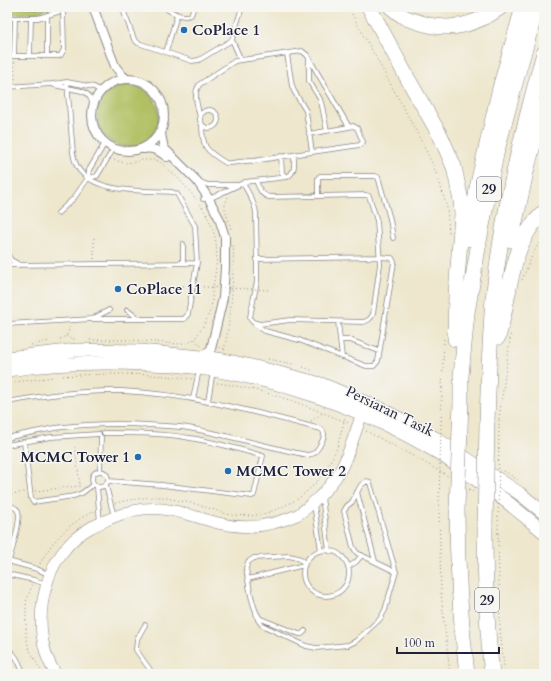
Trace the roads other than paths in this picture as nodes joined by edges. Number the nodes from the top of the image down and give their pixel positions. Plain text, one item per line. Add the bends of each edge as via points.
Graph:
1 (74, 7) edge
2 (93, 7) edge
3 (122, 7) edge
4 (167, 7) edge
5 (194, 7) edge
6 (242, 7) edge
7 (369, 7) edge
8 (391, 7) edge
9 (501, 7) edge
10 (523, 7) edge
11 (537, 7) edge
12 (64, 8) edge
13 (47, 15) junction
14 (176, 15) junction
15 (7, 18) edge
16 (15, 18) junction
17 (31, 18) junction
18 (232, 40) junction
19 (166, 52) junction
20 (544, 53) edge
21 (287, 54) junction
22 (7, 56) edge
23 (14, 56) junction
24 (30, 56) junction
25 (47, 56) junction
26 (309, 59) junction
27 (241, 60) junction
28 (115, 66) junction
29 (127, 79) junction
30 (67, 82) junction
31 (115, 82) junction
32 (52, 84) junction
33 (7, 87) edge
34 (68, 88) junction
35 (101, 91) junction
36 (544, 105) edge
37 (93, 106) junction
38 (200, 118) junction
39 (164, 120) junction
40 (202, 124) junction
41 (349, 127) junction
42 (327, 131) junction
43 (309, 134) junction
44 (105, 143) junction
45 (114, 148) junction
46 (138, 150) junction
47 (312, 152) junction
48 (294, 155) junction
49 (280, 156) junction
50 (286, 177) junction
51 (88, 178) junction
52 (197, 181) junction
53 (256, 181) junction
54 (241, 184) junction
55 (318, 196) junction
56 (206, 199) junction
57 (544, 212) edge
58 (58, 213) dead end
59 (393, 238) dead end
60 (183, 244) dead end
61 (7, 253) edge
62 (380, 257) junction
63 (257, 259) junction
64 (183, 263) junction
65 (197, 263) junction
66 (7, 265) edge
67 (21, 265) junction
68 (109, 310) dead end
69 (127, 310) dead end
70 (467, 313) junction
71 (92, 319) junction
72 (139, 319) junction
73 (491, 321) junction
74 (338, 322) junction
75 (254, 323) junction
76 (7, 324) edge
77 (340, 340) junction
78 (379, 351) junction
79 (342, 357) junction
80 (7, 358) edge
81 (489, 363) junction
82 (207, 365) junction
83 (7, 370) edge
84 (461, 376) junction
85 (194, 399) junction
86 (208, 401) junction
87 (7, 402) edge
88 (362, 413) junction
89 (101, 435) junction
90 (7, 438) edge
91 (24, 442) junction
92 (7, 445) edge
93 (100, 470) junction
94 (109, 481) junction
95 (95, 485) junction
96 (106, 486) junction
97 (357, 492) junction
98 (321, 494) junction
99 (313, 502) junction
100 (7, 506) edge
101 (544, 513) edge
102 (114, 517) junction
103 (100, 523) junction
104 (544, 532) edge
105 (321, 551) junction
106 (329, 551) junction
107 (362, 555) junction
108 (8, 561) junction
109 (375, 561) junction
110 (304, 564) junction
111 (7, 567) edge
112 (348, 567) junction
113 (396, 572) junction
114 (7, 574) edge
115 (48, 579) junction
116 (248, 580) junction
117 (256, 613) junction
118 (146, 625) dead end
119 (305, 631) dead end
120 (7, 650) edge
121 (24, 674) edge
122 (56, 674) edge
123 (153, 674) edge
124 (467, 674) edge
125 (492, 674) edge

1 - 12 lane
2 - 28 street
3 - 19 lane via 136,41
4 - 14 lane
5 - 14 lane via 192,15
6 - 18 lane
7 - 84 highway via 441,137 454,167 462,214 455,337
8 - 9 highway via 406,18 432,26 449,27 473,23
10 - 70 highway via 476,188 465,272
11 - 70 highway, 29 via 496,154
12 - 13 lane
12 - 25 lane via 63,53 59,56
13 - 17 lane
13 - 25 lane
14 - 19 lane
15 - 16 lane
16 - 17 lane
16 - 23 lane
17 - 24 lane
18 - 19 lane via 196,61
18 - 27 lane
20 - 73 highway, 29 via 509,194
21 - 26 lane via 302,51
21 - 27 lane
21 - 43 lane via 292,86 306,111
22 - 23 lane
23 - 24 lane
24 - 25 lane
26 - 41 lane
26 - 42 lane via 310,81 322,106
27 - 38 lane via 235,61 200,84 196,93
28 - 29 street
28 - 31 street
29 - 31 street
29 - 39 street via 143,83 157,93 162,104
30 - 32 lane
30 - 34 lane
30 - 35 lane via 94,87
31 - 35 street
32 - 33 lane
32 - 34 lane
34 - 37 lane via 86,92
34 - 51 lane via 73,153 81,172
35 - 37 street
36 - 73 highway via 527,168 501,294
37 - 44 street via 92,120 96,132
38 - 40 lane
38 - 40 lane via 208,110 216,112 219,117 218,123 212,128 206,128
39 - 46 street via 160,132 153,141
39 - 52 street via 161,134 164,148
40 - 49 lane via 206,147 226,163
41 - 42 lane
41 - 47 lane via 357,128 364,142 362,144
42 - 43 lane
43 - 47 lane
44 - 45 street
44 - 51 lane via 89,170
45 - 46 street
45 - 51 lane via 97,176
46 - 56 street via 151,148 162,153
47 - 48 lane
48 - 49 lane
48 - 50 lane via 294,169
49 - 50 lane via 282,173
50 - 53 lane
51 - 58 lane via 74,198
51 - 65 lane via 108,187 176,194 195,226
52 - 54 lane via 208,185
52 - 56 street
53 - 54 lane
53 - 55 lane via 266,196
54 - 56 lane
54 - 63 lane via 256,208
55 - 59 lane via 320,176 378,177
55 - 62 lane via 369,196 377,221
56 - 82 street via 225,256 223,298
57 - 81 highway via 533,224 515,262 499,334
60 - 64 lane
61 - 67 lane via 11,260
62 - 63 lane
62 - 74 lane via 371,318 363,322
62 - 78 lane via 392,258 394,262
63 - 75 lane via 257,282 250,317
64 - 65 lane
64 - 67 lane
65 - 72 lane via 188,314 184,319
66 - 67 lane
68 - 71 lane
69 - 72 lane
70 - 84 highway, 29
71 - 72 lane
71 - 76 lane
73 - 81 highway, 29
74 - 75 lane via 290,320
74 - 77 lane
75 - 79 lane via 265,331 299,340
77 - 78 lane via 350,340
77 - 79 lane
78 - 79 lane via 378,361 374,366 366,366
80 - 82 main road via 77,350 140,351
81 - 125 highway, 29, bridge via 493,420 485,560
82 - 83 main road via 82,363
82 - 85 lane
82 - 86 lane
82 - 88 main road, Persiaran Tasik via 302,391
82 - 101 main road, Persiaran Tasik via 260,368 320,384 381,409 435,438 519,493
84 - 124 highway, 29, bridge via 457,555
85 - 86 lane
85 - 87 lane via 140,392 107,391
86 - 90 lane via 321,429 324,432 323,439 315,452 307,455 187,428 141,425 106,424 55,428
88 - 98 street via 341,467
88 - 104 main road, Persiaran Tasik via 414,438 442,455
89 - 91 lane via 51,436
89 - 93 lane
89 - 94 lane via 143,433 190,438 263,456 252,496 162,484
91 - 92 lane
91 - 95 lane via 33,502 74,496
93 - 94 lane via 107,474
93 - 95 lane via 92,479
94 - 96 lane
95 - 96 lane
95 - 103 lane
96 - 102 lane
97 - 107 lane via 344,511 353,547
97 - 109 lane
97 - 113 lane via 363,483 370,483
98 - 99 street
98 - 106 lane
99 - 102 street via 299,514 274,523 250,527 225,524 162,509 136,510
99 - 105 lane
100 - 108 lane via 14,507 19,515
102 - 103 street
103 - 115 street via 80,534 68,545
105 - 106 lane
105 - 110 lane via 311,555
106 - 112 lane via 342,556
107 - 109 lane
107 - 112 lane
108 - 111 lane
108 - 115 lane via 37,569
109 - 113 lane
110 - 112 lane via 303,575 307,586 314,592 325,595 336,593 344,587
110 - 116 lane
110 - 116 lane via 298,558 289,556 254,558 247,564
113 - 117 lane via 380,619 356,641 344,646 306,646 262,625
114 - 115 lane via 34,580
115 - 122 street via 43,598 42,626 44,645
116 - 117 lane
117 - 119 lane via 261,619 294,633 302,634
118 - 123 lane via 137,639 136,650
120 - 121 lane via 14,655

